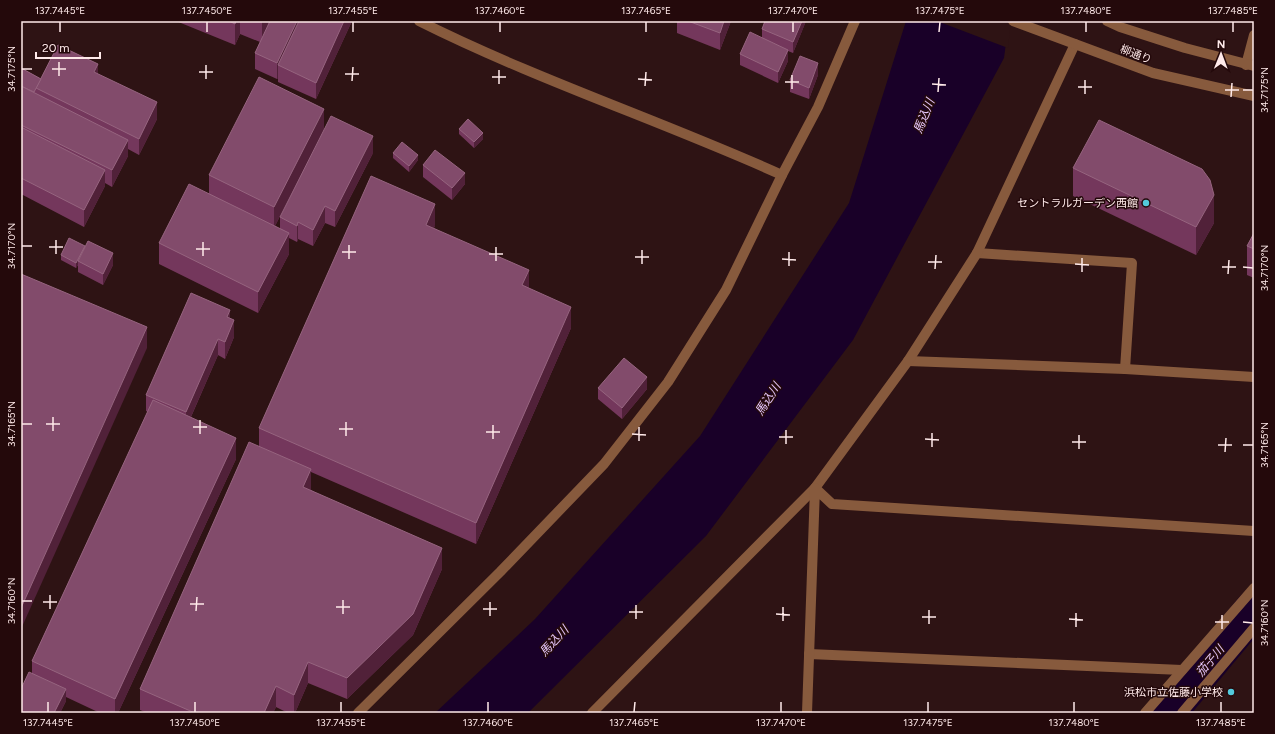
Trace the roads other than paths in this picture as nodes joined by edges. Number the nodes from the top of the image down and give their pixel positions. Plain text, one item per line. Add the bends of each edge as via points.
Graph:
1 (420, 21) edge
2 (855, 21) edge
3 (1013, 21) edge
4 (1107, 21) edge
5 (1254, 35) edge
6 (1075, 44) junction
7 (1250, 66) edge
8 (1254, 96) edge
9 (782, 174) junction
10 (977, 253) junction
11 (908, 361) junction
12 (1125, 369) junction
13 (1254, 377) edge
14 (815, 488) junction
15 (1254, 531) edge
16 (1254, 588) edge
17 (1254, 628) edge
18 (809, 654) junction
19 (1182, 670) junction
20 (358, 713) edge
21 (592, 713) edge
22 (807, 713) edge
23 (1145, 713) edge
24 (1182, 713) edge

1 - 9 street via 455,39 582,93
2 - 9 street via 818,107
3 - 6 street, 柳通り
4 - 7 street, 柳通り via 1134,32
5 - 7 street
6 - 8 street, 柳通り via 1153,73
6 - 10 street
9 - 20 street via 726,290 668,382 604,464
10 - 11 street
10 - 12 street via 1132,263
11 - 12 street
11 - 14 street
12 - 13 street
14 - 15 street via 832,504
14 - 18 street
14 - 21 street
16 - 19 street
17 - 24 street
18 - 19 street
18 - 22 street
19 - 23 street

